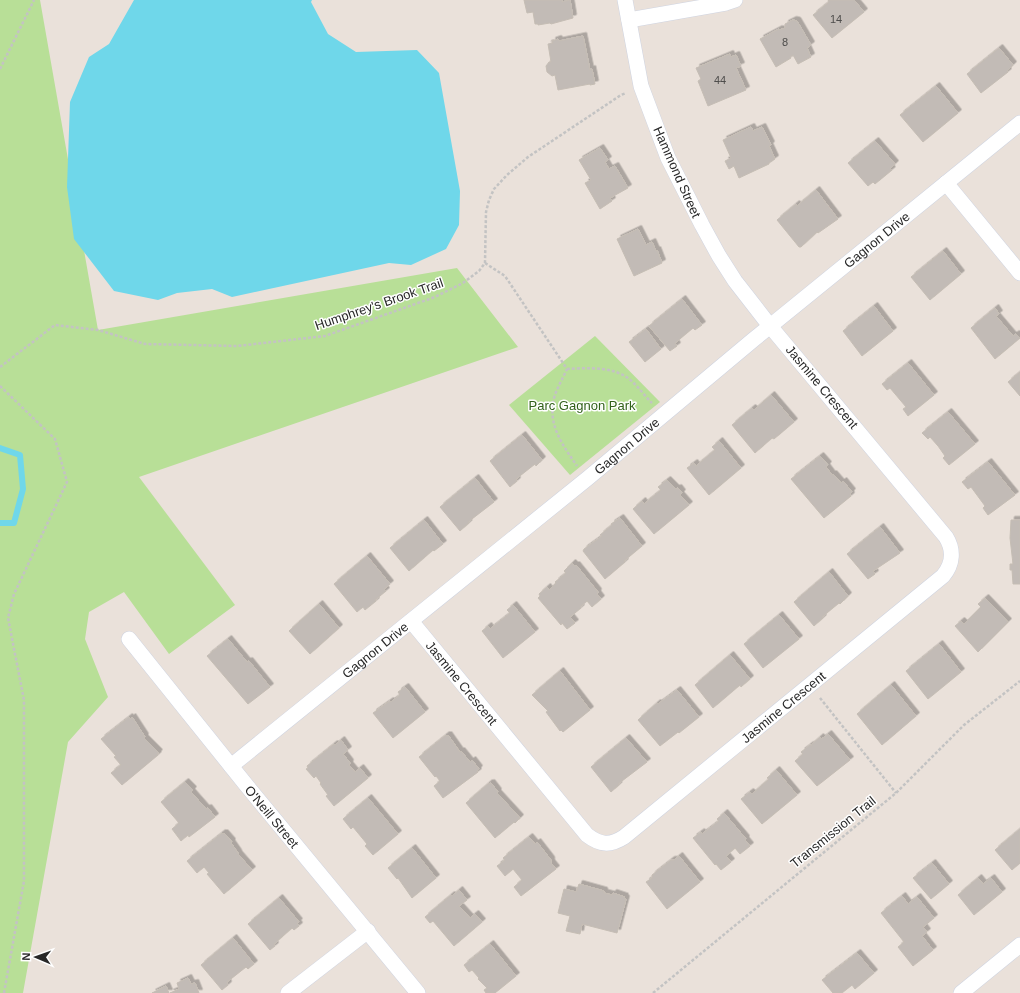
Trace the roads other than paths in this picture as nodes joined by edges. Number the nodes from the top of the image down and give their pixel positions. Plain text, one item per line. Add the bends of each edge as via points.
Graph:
1 (625, 0) edge
2 (735, 0) edge
3 (629, 20) junction
4 (1020, 123) edge
5 (946, 183) junction
6 (1020, 273) edge
7 (770, 326) junction
8 (411, 621) junction
9 (129, 639) dead end
10 (231, 766) junction
11 (368, 931) junction
12 (1020, 945) edge
13 (288, 993) edge
14 (418, 993) edge
15 (961, 993) edge

1 - 3 street, Hammond Street
2 - 3 street
3 - 7 street, Hammond Street via 641,86 668,158 719,256
4 - 5 street, Gagnon Drive
5 - 6 street
5 - 7 street, Gagnon Drive
7 - 8 street, Gagnon Drive
7 - 8 street, Jasmine Crescent via 946,537 952,555 948,571 943,576 624,837 611,844 604,844 587,835
8 - 10 street, Gagnon Drive
9 - 10 street, O'Neill Street
10 - 11 street, O'Neill Street
11 - 13 street
11 - 14 street, O'Neill Street
12 - 15 street

